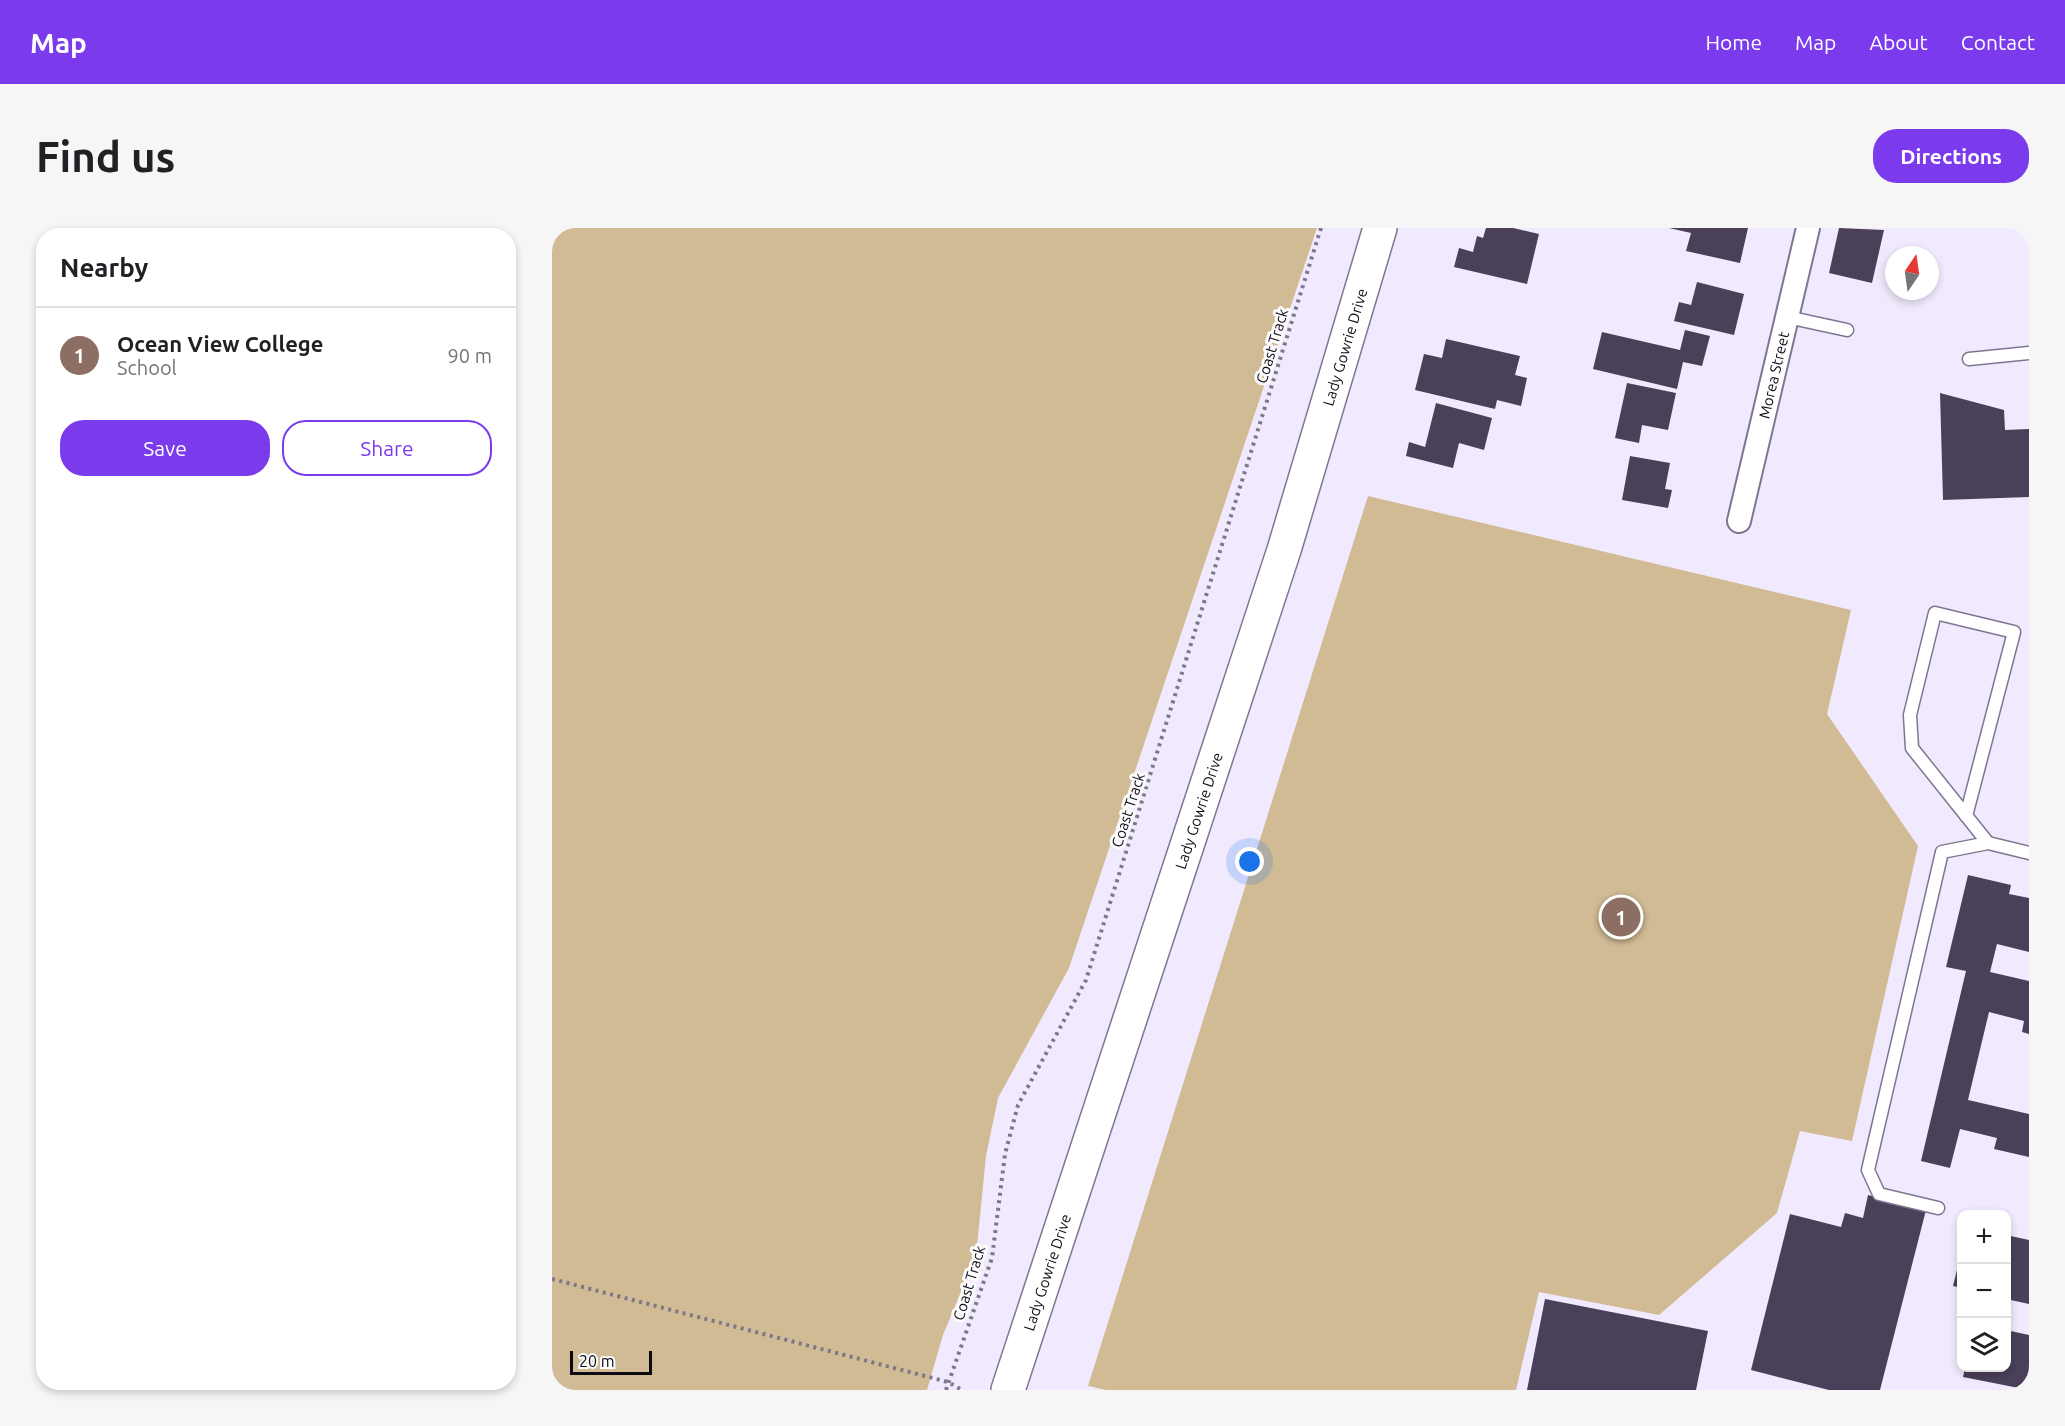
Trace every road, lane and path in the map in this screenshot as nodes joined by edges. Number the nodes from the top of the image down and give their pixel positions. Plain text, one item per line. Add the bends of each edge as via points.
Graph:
1 (1321, 228) edge
2 (1380, 228) edge
3 (1808, 228) edge
4 (1787, 317) junction
5 (1846, 330) dead end
6 (2029, 353) edge
7 (1969, 359) dead end
8 (1739, 521) dead end
9 (1966, 816) junction
10 (1988, 843) junction
11 (2029, 853) edge
12 (1938, 1208) dead end
13 (552, 1279) edge
14 (948, 1382) junction
15 (946, 1390) edge
16 (962, 1390) edge
17 (1008, 1390) edge

1 - 14 path, Coast Track via 1086,980 1018,1105 1005,1154 992,1258
2 - 17 main road, Lady Gowrie Drive via 1284,550
3 - 4 street, Morea Street
4 - 5 lane
4 - 8 street, Morea Street
6 - 7 lane
9 - 9 lane via 1912,748 1910,715 1935,614 2014,632
9 - 10 lane
10 - 11 lane
10 - 12 lane via 1942,852 1868,1170 1879,1194
13 - 14 path
14 - 15 path, Coast Track
14 - 16 path

